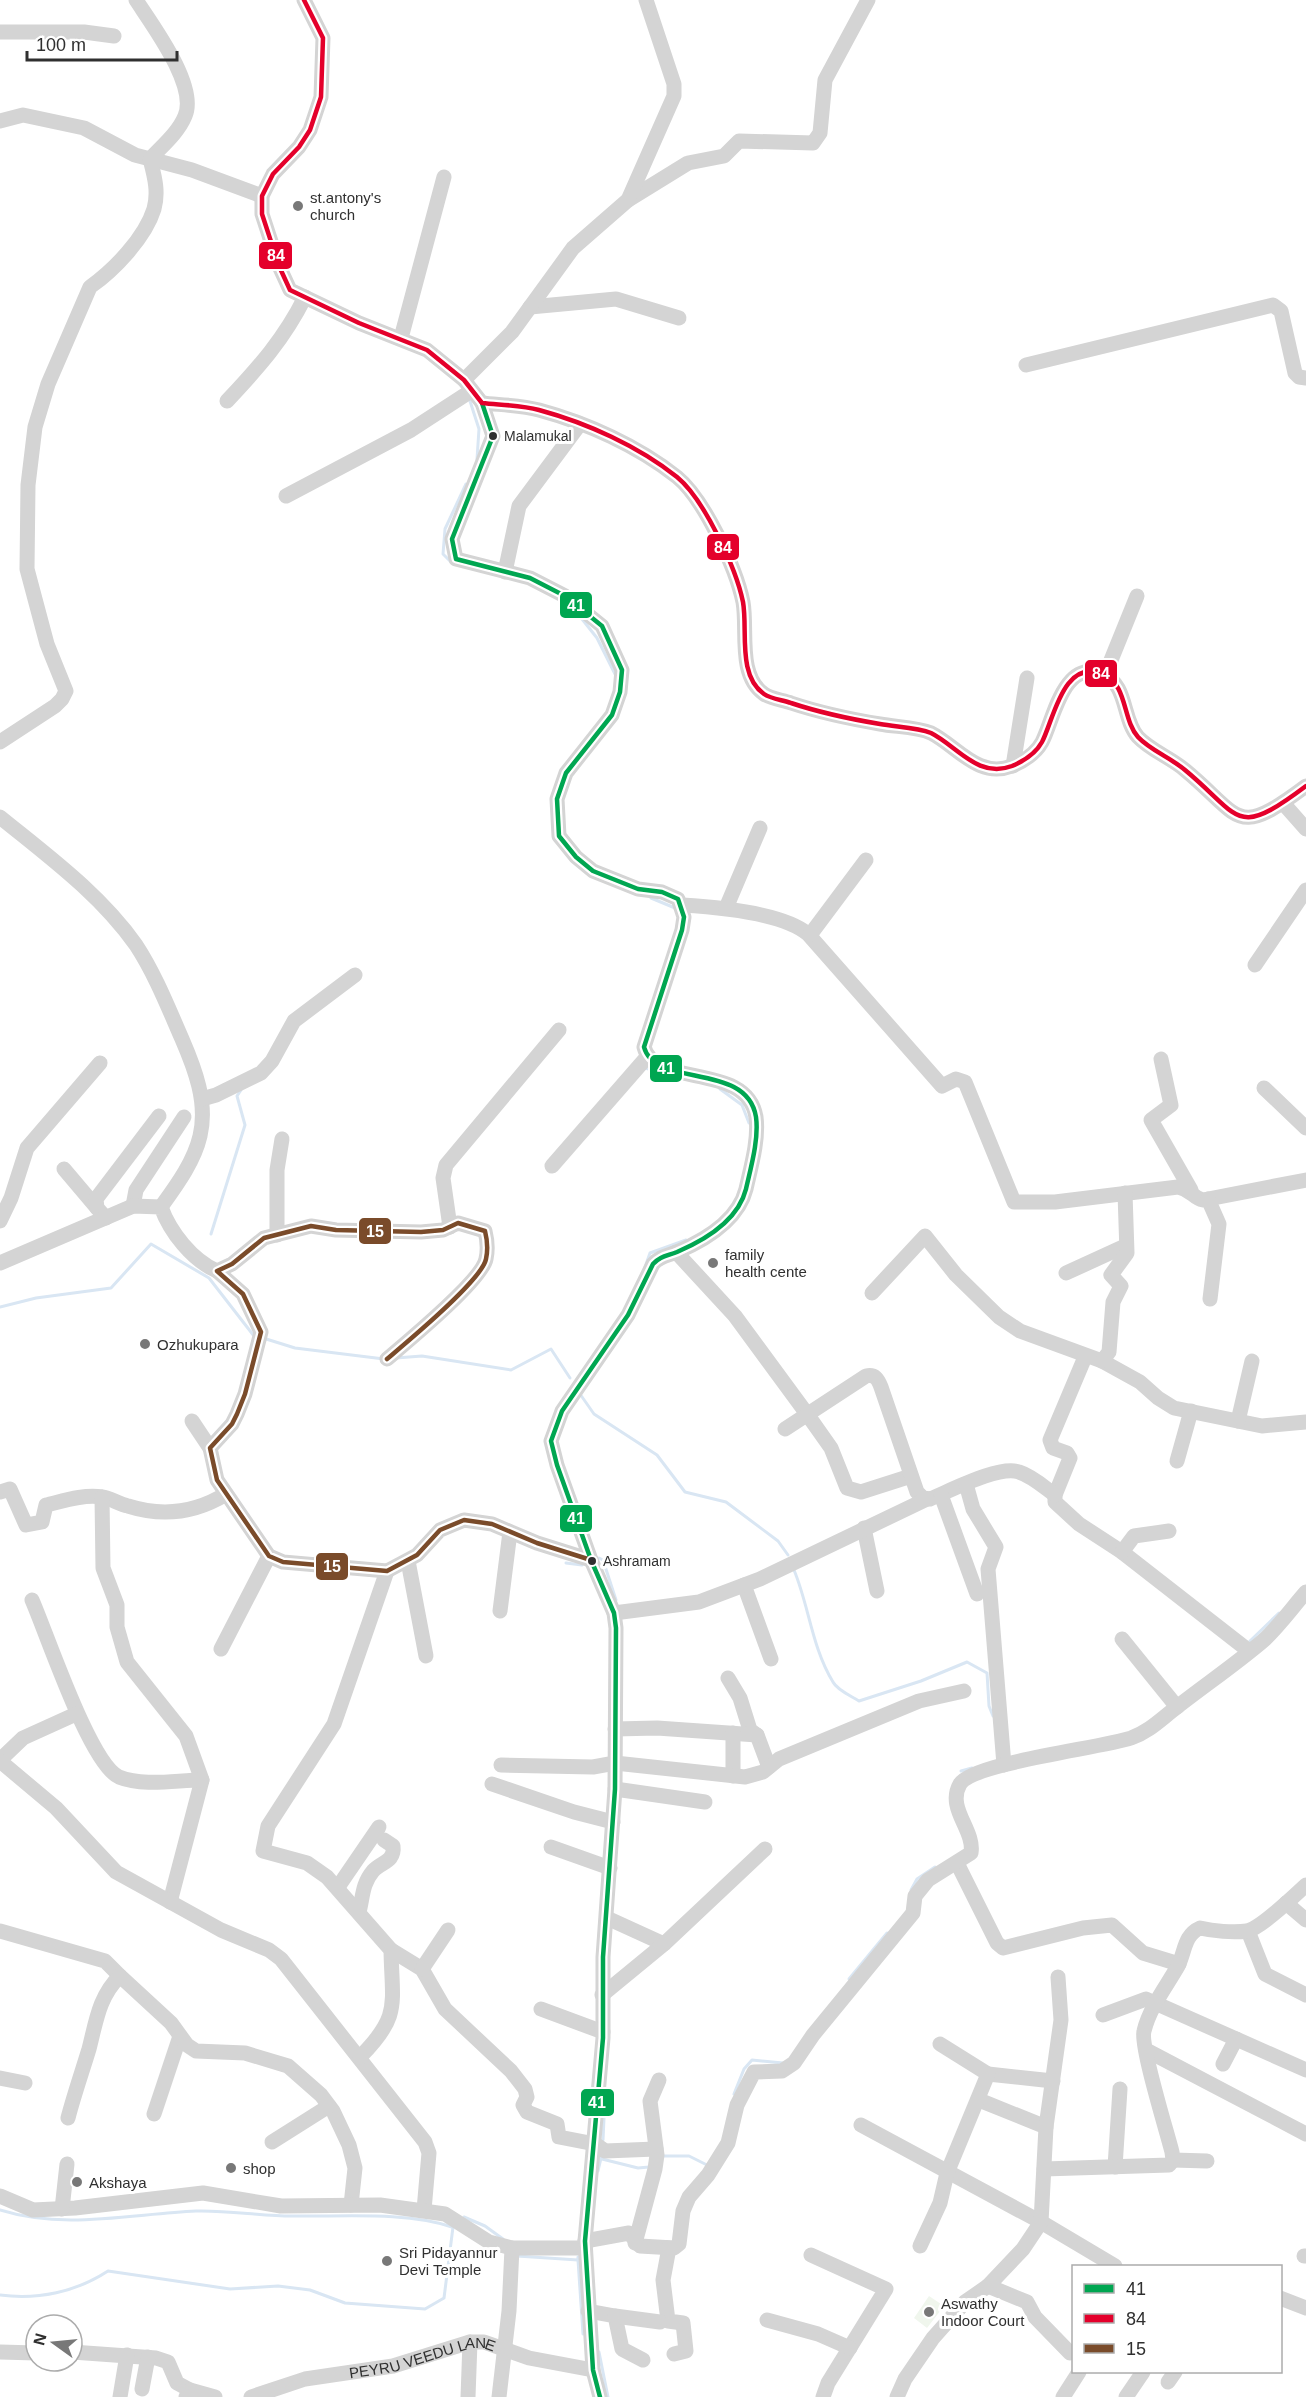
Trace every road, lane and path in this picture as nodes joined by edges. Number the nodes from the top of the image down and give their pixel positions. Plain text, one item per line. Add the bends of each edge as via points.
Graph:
1 (136, 0) edge
2 (304, 0) edge
3 (646, 0) edge
4 (868, 0) edge
5 (0, 32) edge
6 (114, 36) dead end
7 (0, 121) edge
8 (150, 159) junction
9 (444, 177) dead end
10 (262, 196) junction
11 (628, 200) junction
12 (305, 297) junction
13 (530, 307) junction
14 (680, 318) dead end
15 (401, 338) junction
16 (1026, 365) dead end
17 (1306, 378) edge
18 (468, 385) junction
19 (227, 400) dead end
20 (482, 403) junction
21 (580, 424) junction
22 (286, 496) dead end
23 (505, 572) junction
24 (1137, 596) dead end
25 (1105, 675) junction
26 (1027, 678) dead end
27 (0, 742) edge
28 (1013, 766) junction
29 (1306, 786) edge
30 (1283, 803) junction
31 (0, 817) edge
32 (760, 828) dead end
33 (1306, 829) edge
34 (866, 860) dead end
35 (1306, 890) edge
36 (682, 905) junction
37 (726, 908) junction
38 (810, 935) junction
39 (1255, 964) dead end
40 (355, 975) dead end
41 (559, 1030) dead end
42 (646, 1057) junction
43 (1161, 1059) dead end
44 (100, 1063) dead end
45 (1264, 1088) dead end
46 (202, 1099) junction
47 (159, 1116) dead end
48 (184, 1117) dead end
49 (1306, 1128) edge
50 (282, 1139) dead end
51 (552, 1166) dead end
52 (64, 1169) dead end
53 (1306, 1179) edge
54 (1191, 1190) junction
55 (1125, 1193) junction
56 (1208, 1199) junction
57 (133, 1206) junction
58 (161, 1207) junction
59 (101, 1213) junction
60 (0, 1221) edge
61 (450, 1227) junction
62 (277, 1235) junction
63 (1125, 1246) junction
64 (676, 1252) junction
65 (0, 1263) edge
66 (217, 1271) junction
67 (1066, 1274) dead end
68 (872, 1293) dead end
69 (1210, 1299) dead end
70 (1085, 1356) junction
71 (387, 1359) dead end
72 (1102, 1361) junction
73 (1251, 1361) dead end
74 (1191, 1412) junction
75 (807, 1414) junction
76 (192, 1421) dead end
77 (1238, 1421) junction
78 (1306, 1422) edge
79 (785, 1429) dead end
80 (210, 1448) junction
81 (1177, 1461) dead end
82 (911, 1476) junction
83 (966, 1484) junction
84 (0, 1492) edge
85 (226, 1494) junction
86 (1055, 1495) junction
87 (102, 1497) junction
88 (934, 1497) junction
89 (864, 1528) junction
90 (510, 1532) junction
91 (1169, 1532) dead end
92 (1122, 1552) junction
93 (269, 1556) junction
94 (591, 1560) junction
95 (408, 1561) junction
96 (387, 1571) junction
97 (744, 1585) junction
98 (877, 1591) dead end
99 (1306, 1592) edge
100 (976, 1594) dead end
101 (32, 1600) dead end
102 (500, 1611) dead end
103 (614, 1613) junction
104 (1122, 1639) dead end
105 (221, 1649) dead end
106 (1249, 1651) junction
107 (426, 1656) dead end
108 (771, 1659) dead end
109 (728, 1678) dead end
110 (964, 1691) dead end
111 (1177, 1707) junction
112 (76, 1714) junction
113 (615, 1729) junction
114 (733, 1733) junction
115 (758, 1735) junction
116 (0, 1761) edge
117 (1004, 1762) junction
118 (615, 1763) junction
119 (501, 1765) dead end
120 (769, 1767) junction
121 (733, 1776) junction
122 (202, 1780) junction
123 (492, 1784) dead end
124 (615, 1789) junction
125 (705, 1802) dead end
126 (613, 1822) junction
127 (551, 1847) dead end
128 (765, 1849) dead end
129 (957, 1863) junction
130 (610, 1868) junction
131 (1306, 1885) edge
132 (338, 1887) junction
133 (170, 1902) junction
134 (1286, 1903) junction
135 (359, 1912) junction
136 (607, 1918) junction
137 (1306, 1920) edge
138 (448, 1930) dead end
139 (0, 1931) edge
140 (1248, 1931) junction
141 (664, 1944) junction
142 (392, 1950) junction
143 (1179, 1964) junction
144 (422, 1969) junction
145 (120, 1976) junction
146 (1058, 1977) dead end
147 (602, 1995) junction
148 (1306, 1995) edge
149 (1155, 2004) junction
150 (541, 2009) dead end
151 (1103, 2015) dead end
152 (603, 2032) junction
153 (180, 2036) junction
154 (1236, 2039) junction
155 (940, 2044) dead end
156 (1146, 2050) junction
157 (360, 2057) junction
158 (1222, 2064) dead end
159 (1306, 2070) edge
160 (988, 2074) junction
161 (0, 2078) edge
162 (659, 2080) dead end
163 (1053, 2081) junction
164 (25, 2083) dead end
165 (1120, 2089) dead end
166 (979, 2100) junction
167 (329, 2106) junction
168 (154, 2114) dead end
169 (68, 2118) dead end
170 (861, 2125) dead end
171 (1046, 2127) junction
172 (1306, 2134) edge
173 (272, 2142) dead end
174 (595, 2144) junction
175 (656, 2149) junction
176 (1173, 2160) junction
177 (1208, 2161) dead end
178 (67, 2164) dead end
179 (1115, 2167) junction
180 (1044, 2169) junction
181 (947, 2173) junction
182 (0, 2196) edge
183 (351, 2205) junction
184 (62, 2210) junction
185 (424, 2210) junction
186 (1041, 2222) junction
187 (635, 2243) junction
188 (585, 2245) junction
189 (920, 2246) dead end
190 (512, 2248) junction
191 (669, 2248) junction
192 (811, 2254) dead end
193 (1113, 2265) edge
194 (988, 2286) junction
195 (1282, 2298) edge
196 (1306, 2308) edge
197 (588, 2312) junction
198 (615, 2316) junction
199 (767, 2320) dead end
200 (660, 2322) dead end
201 (470, 2342) junction
202 (850, 2348) junction
203 (504, 2350) junction
204 (0, 2352) edge
205 (24, 2353) edge
206 (84, 2353) edge
207 (1070, 2353) dead end
208 (674, 2354) dead end
209 (127, 2355) junction
210 (148, 2357) junction
211 (643, 2360) dead end
212 (593, 2370) junction
213 (1078, 2373) edge
214 (1142, 2373) edge
215 (142, 2389) dead end
216 (188, 2394) edge
217 (120, 2397) edge
218 (214, 2397) edge
219 (250, 2397) edge
220 (468, 2397) edge
221 (499, 2397) edge
222 (600, 2397) edge
223 (823, 2397) edge
224 (897, 2397) edge
225 (1063, 2397) edge
226 (1126, 2397) edge

1 - 8 street via 167,48 188,101 179,128
2 - 10 street via 323,38 321,97 310,130 273,174
3 - 11 street via 674,84 674,96
4 - 11 street via 825,80 816,140 739,141 724,156 688,163
5 - 6 street
7 - 8 street via 22,116 84,128
8 - 10 street
8 - 27 street via 156,182 154,209 137,239 104,277 90,287 48,384 35,427 28,485 27,569 65,694 55,706
9 - 15 street
10 - 12 street via 262,214 279,266 290,290
11 - 13 street via 573,248
12 - 15 street
12 - 19 street via 272,354
13 - 14 street via 616,299
13 - 18 street
15 - 18 street via 427,350
16 - 17 street via 1273,305 1281,311 1295,373
18 - 20 street
18 - 22 street via 411,430
20 - 21 street via 536,409
20 - 23 street via 493,436 452,539 456,559
21 - 23 street via 519,506
21 - 28 street via 632,447 679,478 704,511 722,544 743,603 747,666 756,686 766,695 830,716 930,733 969,761 991,769
23 - 36 street via 530,578 565,596 602,626 622,670 612,715 566,773 557,799 559,836 593,871 638,889 674,895
24 - 25 street
25 - 28 street via 1091,671 1078,674 1055,703 1042,742 1029,758
25 - 30 street via 1118,687 1137,736 1184,769 1228,812 1250,818
26 - 28 street
29 - 30 street
30 - 33 street
31 - 46 street via 85,889 137,947 160,988
32 - 37 street
34 - 38 street
35 - 39 street
36 - 37 street
36 - 42 street via 682,930 644,1047
37 - 38 street via 797,926
38 - 55 street via 942,1086 956,1079 965,1082 1014,1202 1055,1202
40 - 46 street via 294,1021 261,1073
41 - 61 street via 446,1165 443,1178
42 - 51 street
42 - 64 street via 654,1064 709,1077 742,1092 756,1117 757,1132 745,1192 737,1208 722,1227
43 - 54 street via 1171,1105 1151,1120
44 - 60 street via 27,1148
45 - 49 street
46 - 58 street via 200,1138 182,1179
47 - 59 street via 96,1200
48 - 57 street via 136,1190
50 - 62 street via 277,1170
52 - 59 street
53 - 56 street
54 - 55 street via 1178,1187
54 - 56 street via 1199,1199
55 - 63 street
56 - 69 street via 1219,1224
57 - 58 street
57 - 59 street
58 - 66 street via 183,1244
59 - 65 street
61 - 62 street via 421,1232 311,1226
61 - 71 street via 471,1224 485,1231 486,1260 453,1300
62 - 66 street via 264,1238
63 - 67 street
63 - 72 street via 1127,1253 1111,1275 1121,1286 1113,1302 1109,1352
64 - 75 street via 735,1316
64 - 94 street via 659,1257 653,1264 628,1315 555,1426 553,1453
66 - 80 street via 243,1294 259,1338 237,1414
68 - 70 street via 925,1236 956,1275 999,1317 1020,1331
70 - 72 street
70 - 86 street via 1050,1440 1051,1446 1070,1458
72 - 74 street via 1140,1382 1165,1403
73 - 77 street
74 - 77 street
74 - 81 street
75 - 79 street
75 - 82 street via 831,1448 847,1488 861,1492
75 - 82 street via 866,1376 875,1376
76 - 80 street
77 - 78 street via 1262,1426
80 - 85 street via 217,1480
82 - 88 street via 917,1492
83 - 86 street via 1013,1470
83 - 88 street
83 - 117 street via 973,1509 996,1547 988,1569
84 - 87 street via 10,1489 26,1525 42,1522 46,1505
85 - 87 street via 209,1504 178,1513 146,1512
85 - 93 street
86 - 92 street via 1055,1502 1079,1524
87 - 122 street via 103,1568 117,1605 117,1627 127,1662 186,1736
88 - 89 street
88 - 100 street
89 - 97 street
89 - 98 street
90 - 94 street
90 - 95 street via 492,1524 464,1520 440,1530
90 - 102 street
91 - 92 street via 1134,1536
92 - 106 street
93 - 96 street via 283,1562
93 - 105 street
94 - 103 street
95 - 96 street
95 - 107 street
96 - 132 street via 334,1724 268,1826 263,1851 307,1863
97 - 103 street via 699,1602
97 - 108 street
99 - 106 street via 1265,1639
101 - 112 street
103 - 113 street
104 - 111 street
106 - 111 street
109 - 115 street via 740,1698 750,1730
110 - 120 street via 919,1701 778,1759
111 - 117 street via 1149,1730 1131,1738
112 - 116 street via 23,1738
112 - 122 street via 103,1762 117,1776 137,1781
113 - 114 street
113 - 118 street
114 - 115 street
114 - 121 street
115 - 120 street
116 - 133 street via 56,1808 116,1872
117 - 129 street via 969,1776 960,1784 959,1815 972,1850
118 - 119 street via 593,1767
118 - 121 street
118 - 124 street
120 - 121 street via 746,1777
122 - 133 street
123 - 126 street
124 - 125 street
124 - 126 street
126 - 130 street
127 - 130 street
128 - 141 street
129 - 143 street via 1003,1948 1083,1928 1112,1925 1143,1953
129 - 191 street via 933,1876 916,1893 913,1913 794,2063 782,2071 754,2072 737,2106 728,2143 689,2197 679,2244
130 - 136 street
131 - 134 street
132 - 135 street
132 - 135 street via 382,1833 394,1850 390,1860 373,1872 363,1887
133 - 157 street via 281,1959
134 - 137 street
134 - 140 street
135 - 142 street
136 - 141 street
136 - 147 street
138 - 144 street
139 - 145 street via 105,1961
140 - 143 street via 1195,1930 1187,1939
140 - 148 street via 1265,1974
141 - 147 street
142 - 144 street
142 - 157 street via 393,2009 382,2035
143 - 149 street
144 - 174 street via 445,2009 525,2089 526,2112 556,2124 558,2137
145 - 153 street
145 - 169 street via 110,1985 94,2022
146 - 163 street via 1061,2020
147 - 152 street
149 - 151 street via 1146,1999
149 - 154 street
149 - 156 street via 1144,2031
150 - 152 street
152 - 174 street
153 - 167 street via 196,2051 244,2053 288,2066
153 - 168 street
154 - 158 street
154 - 159 street
155 - 160 street
156 - 172 street
156 - 176 street
157 - 185 street via 425,2142 429,2153
160 - 163 street
160 - 166 street
161 - 164 street
162 - 175 street via 650,2101
163 - 171 street
165 - 179 street
166 - 171 street
166 - 181 street
167 - 173 street
167 - 183 street via 349,2145 355,2168
170 - 181 street
171 - 180 street
174 - 175 street via 605,2151
174 - 188 street
175 - 187 street via 654,2176
176 - 177 street
176 - 179 street via 1169,2164
178 - 184 street
179 - 180 street
180 - 186 street
181 - 186 street
181 - 189 street via 940,2203
182 - 184 street via 33,2210
183 - 184 street via 281,2206 203,2193
183 - 185 street
185 - 190 street via 445,2214 489,2242
186 - 193 street
186 - 194 street via 1023,2249
187 - 188 street via 629,2233
187 - 191 street
188 - 190 street
188 - 197 street
190 - 203 street
191 - 208 street via 663,2280 668,2320 683,2323 686,2351
192 - 202 street via 886,2289
194 - 207 street via 1027,2302 1035,2318
194 - 224 street via 965,2302 933,2338
195 - 196 street
197 - 198 street
197 - 212 street
198 - 200 street
198 - 211 street via 622,2349
199 - 202 street via 818,2334
201 - 203 street, PEYRU VEEDU LANE via 484,2342
201 - 219 street, PEYRU VEEDU LANE via 393,2366 305,2379
201 - 220 street
202 - 223 street
203 - 212 street, PEYRU VEEDU LANE
203 - 221 street
204 - 205 street
206 - 209 street
209 - 210 street
209 - 217 street
210 - 215 street
210 - 216 street via 168,2362
212 - 222 street
213 - 225 street
214 - 226 street
216 - 218 street

